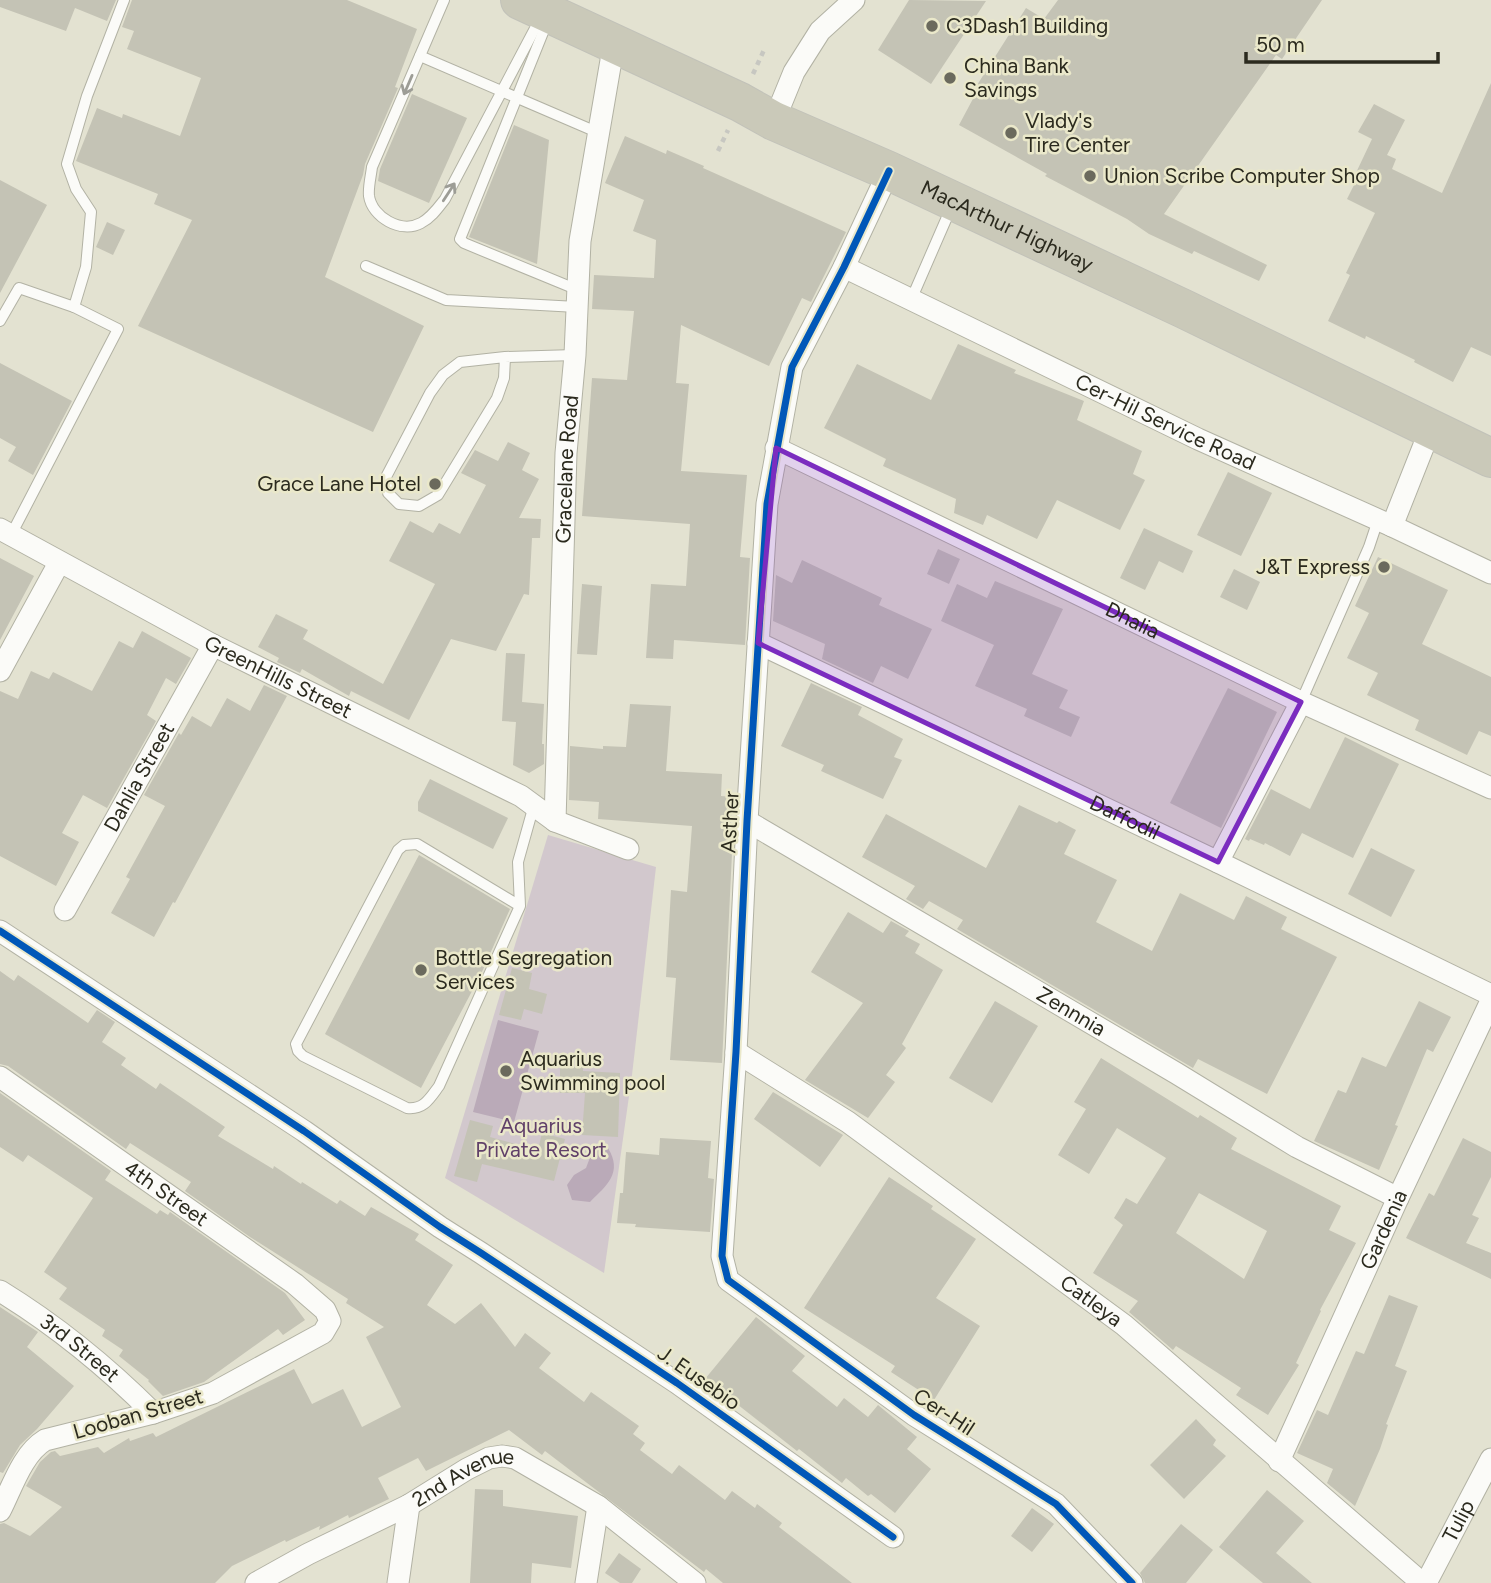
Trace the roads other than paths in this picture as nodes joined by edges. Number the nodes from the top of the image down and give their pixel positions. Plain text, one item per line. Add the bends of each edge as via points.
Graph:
1 (124, 0) edge
2 (444, 0) edge
3 (854, 0) edge
4 (538, 8) edge
5 (614, 43) junction
6 (420, 56) junction
7 (502, 92) junction
8 (516, 98) junction
9 (775, 121) junction
10 (599, 133) junction
11 (889, 171) junction
12 (953, 203) junction
13 (366, 266) dead end
14 (844, 267) junction
15 (577, 298) junction
16 (911, 300) junction
17 (74, 307) junction
18 (0, 321) edge
19 (575, 355) junction
20 (505, 357) junction
21 (1430, 430) junction
22 (776, 448) junction
23 (1491, 458) edge
24 (1385, 523) junction
25 (5, 532) edge
26 (59, 563) junction
27 (1491, 573) edge
28 (758, 643) junction
29 (213, 645) junction
30 (0, 671) edge
31 (1301, 702) junction
32 (1491, 788) edge
33 (534, 805) junction
34 (555, 821) junction
35 (747, 821) junction
36 (628, 849) dead end
37 (1218, 862) junction
38 (520, 906) junction
39 (65, 910) dead end
40 (0, 931) edge
41 (1491, 995) edge
42 (1491, 1001) edge
43 (736, 1052) junction
44 (0, 1077) edge
45 (1398, 1198) junction
46 (728, 1280) joint
47 (0, 1291) edge
48 (329, 1315) joint
49 (153, 1413) junction
50 (1491, 1458) edge
51 (1279, 1461) junction
52 (409, 1505) junction
53 (598, 1506) junction
54 (0, 1511) edge
55 (893, 1537) dead end
56 (256, 1583) edge
57 (398, 1583) edge
58 (586, 1583) edge
59 (695, 1583) edge
60 (1132, 1583) edge
61 (1424, 1583) edge

1 - 17 lane via 67,164 91,212 86,267
2 - 6 lane
3 - 9 street via 820,31 794,72
4 - 5 highway, MacArthur Highway
4 - 7 lane
4 - 8 lane
5 - 9 highway, MacArthur Highway
5 - 10 street, Gracelane Road
6 - 7 lane
6 -> 7 lane via 372,167 369,194 374,210 390,223 421,224 434,213 459,176
7 - 8 lane
8 - 10 lane
8 - 15 lane via 460,239
9 - 11 highway, MacArthur Highway
10 - 15 street, Gracelane Road via 580,241
11 - 12 highway, MacArthur Highway
11 - 14 street, Asther
12 - 16 lane
12 - 21 highway, MacArthur Highway via 1184,309
13 - 15 lane via 446,300
14 - 16 street, Cer-Hil Service Road
14 - 22 street, Asther via 792,367
15 - 19 street, Gracelane Road
16 - 24 street, Cer-Hil Service Road via 1198,439
17 - 18 lane via 19,288
17 - 25 lane via 118,329
19 - 20 lane
19 - 34 street, Gracelane Road via 566,453
20 - 20 lane via 460,362 430,393 386,477 388,493 399,505 419,506 439,495 497,398
21 - 23 highway, MacArthur Highway
21 - 24 street
22 - 28 street, Asther via 766,504
22 - 31 street, Dhalia
24 - 27 street, Cer-Hil Service Road
24 - 31 lane via 1369,547
25 - 26 street, GreenHills Street
26 - 29 street, GreenHills Street
26 - 30 street
28 - 35 street, Asther
28 - 37 street, Daffodil
29 - 33 street, GreenHills Street
29 - 39 street, Dahlia Street
31 - 32 street, Dhalia
31 - 37 street
33 - 34 street, GreenHills Street
33 - 38 lane via 518,862
34 - 36 street
35 - 43 street, Asther
35 - 45 street, Zennnia via 1297,1147
37 - 41 street, Daffodil
38 - 38 lane via 439,1086 424,1105 407,1108 298,1051 296,1044 404,845 417,844
40 - 55 street, J. Eusebio via 677,1383
42 - 45 street, Gardenia
43 - 46 street, Asther via 722,1256
43 - 51 street, Catleya via 848,1122 1124,1325
44 - 48 street, 4th Street via 295,1284
45 - 51 street, Gardenia
46 - 60 street, Cer-Hil via 914,1415 1056,1504
47 - 49 street, 3rd Street via 73,1340
48 - 49 street, Looban Street via 329,1327 323,1334 212,1393
49 - 54 street, Looban Street via 45,1440 28,1457
50 - 61 street, Tulip
51 - 61 street, Catleya
52 - 53 street, 2nd Avenue via 467,1469 502,1456 515,1458
52 - 56 street, 2nd Avenue
52 - 57 street
53 - 58 street
53 - 59 street, 2nd Avenue

